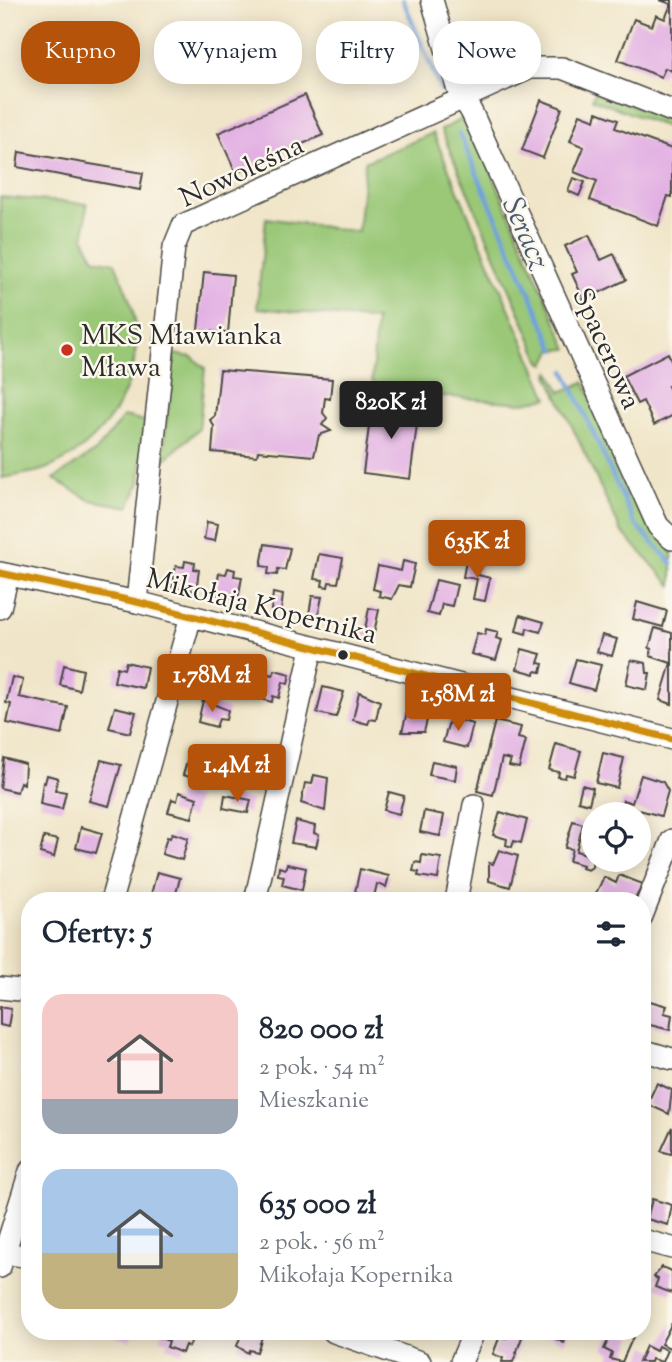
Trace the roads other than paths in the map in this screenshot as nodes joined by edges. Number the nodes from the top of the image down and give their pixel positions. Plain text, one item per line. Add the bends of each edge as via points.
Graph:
1 (432, 0) edge
2 (463, 99) junction
3 (672, 111) edge
4 (672, 539) edge
5 (4, 574) edge
6 (137, 602) junction
7 (0, 608) edge
8 (191, 616) junction
9 (312, 648) junction
10 (672, 739) edge
11 (474, 805) dead end
12 (672, 840) edge
13 (667, 867) edge
14 (114, 892) edge
15 (257, 892) edge
16 (458, 892) edge
17 (651, 898) edge
18 (0, 988) edge
19 (21, 990) edge
20 (651, 1053) edge
21 (672, 1059) edge
22 (21, 1200) edge
23 (651, 1242) edge
24 (672, 1248) edge
25 (21, 1258) edge
26 (2, 1260) edge
27 (357, 1340) edge
28 (471, 1340) edge
29 (420, 1362) edge
30 (461, 1362) edge

1 - 2 street, Spacerowa
2 - 3 street, Nowoleśna via 530,68 562,68
2 - 4 street, Spacerowa via 658,526
2 - 6 street, Nowoleśna via 183,225 174,247
5 - 6 street, Mikołaja Kopernika
5 - 7 street
6 - 8 street, Mikołaja Kopernika
8 - 9 street, Mikołaja Kopernika
8 - 14 street
9 - 10 street, Mikołaja Kopernika
9 - 15 street
11 - 16 street
12 - 13 street
13 - 17 street
18 - 19 street
20 - 21 street
22 - 26 street
23 - 24 street
25 - 26 street
27 - 29 street
28 - 30 street

